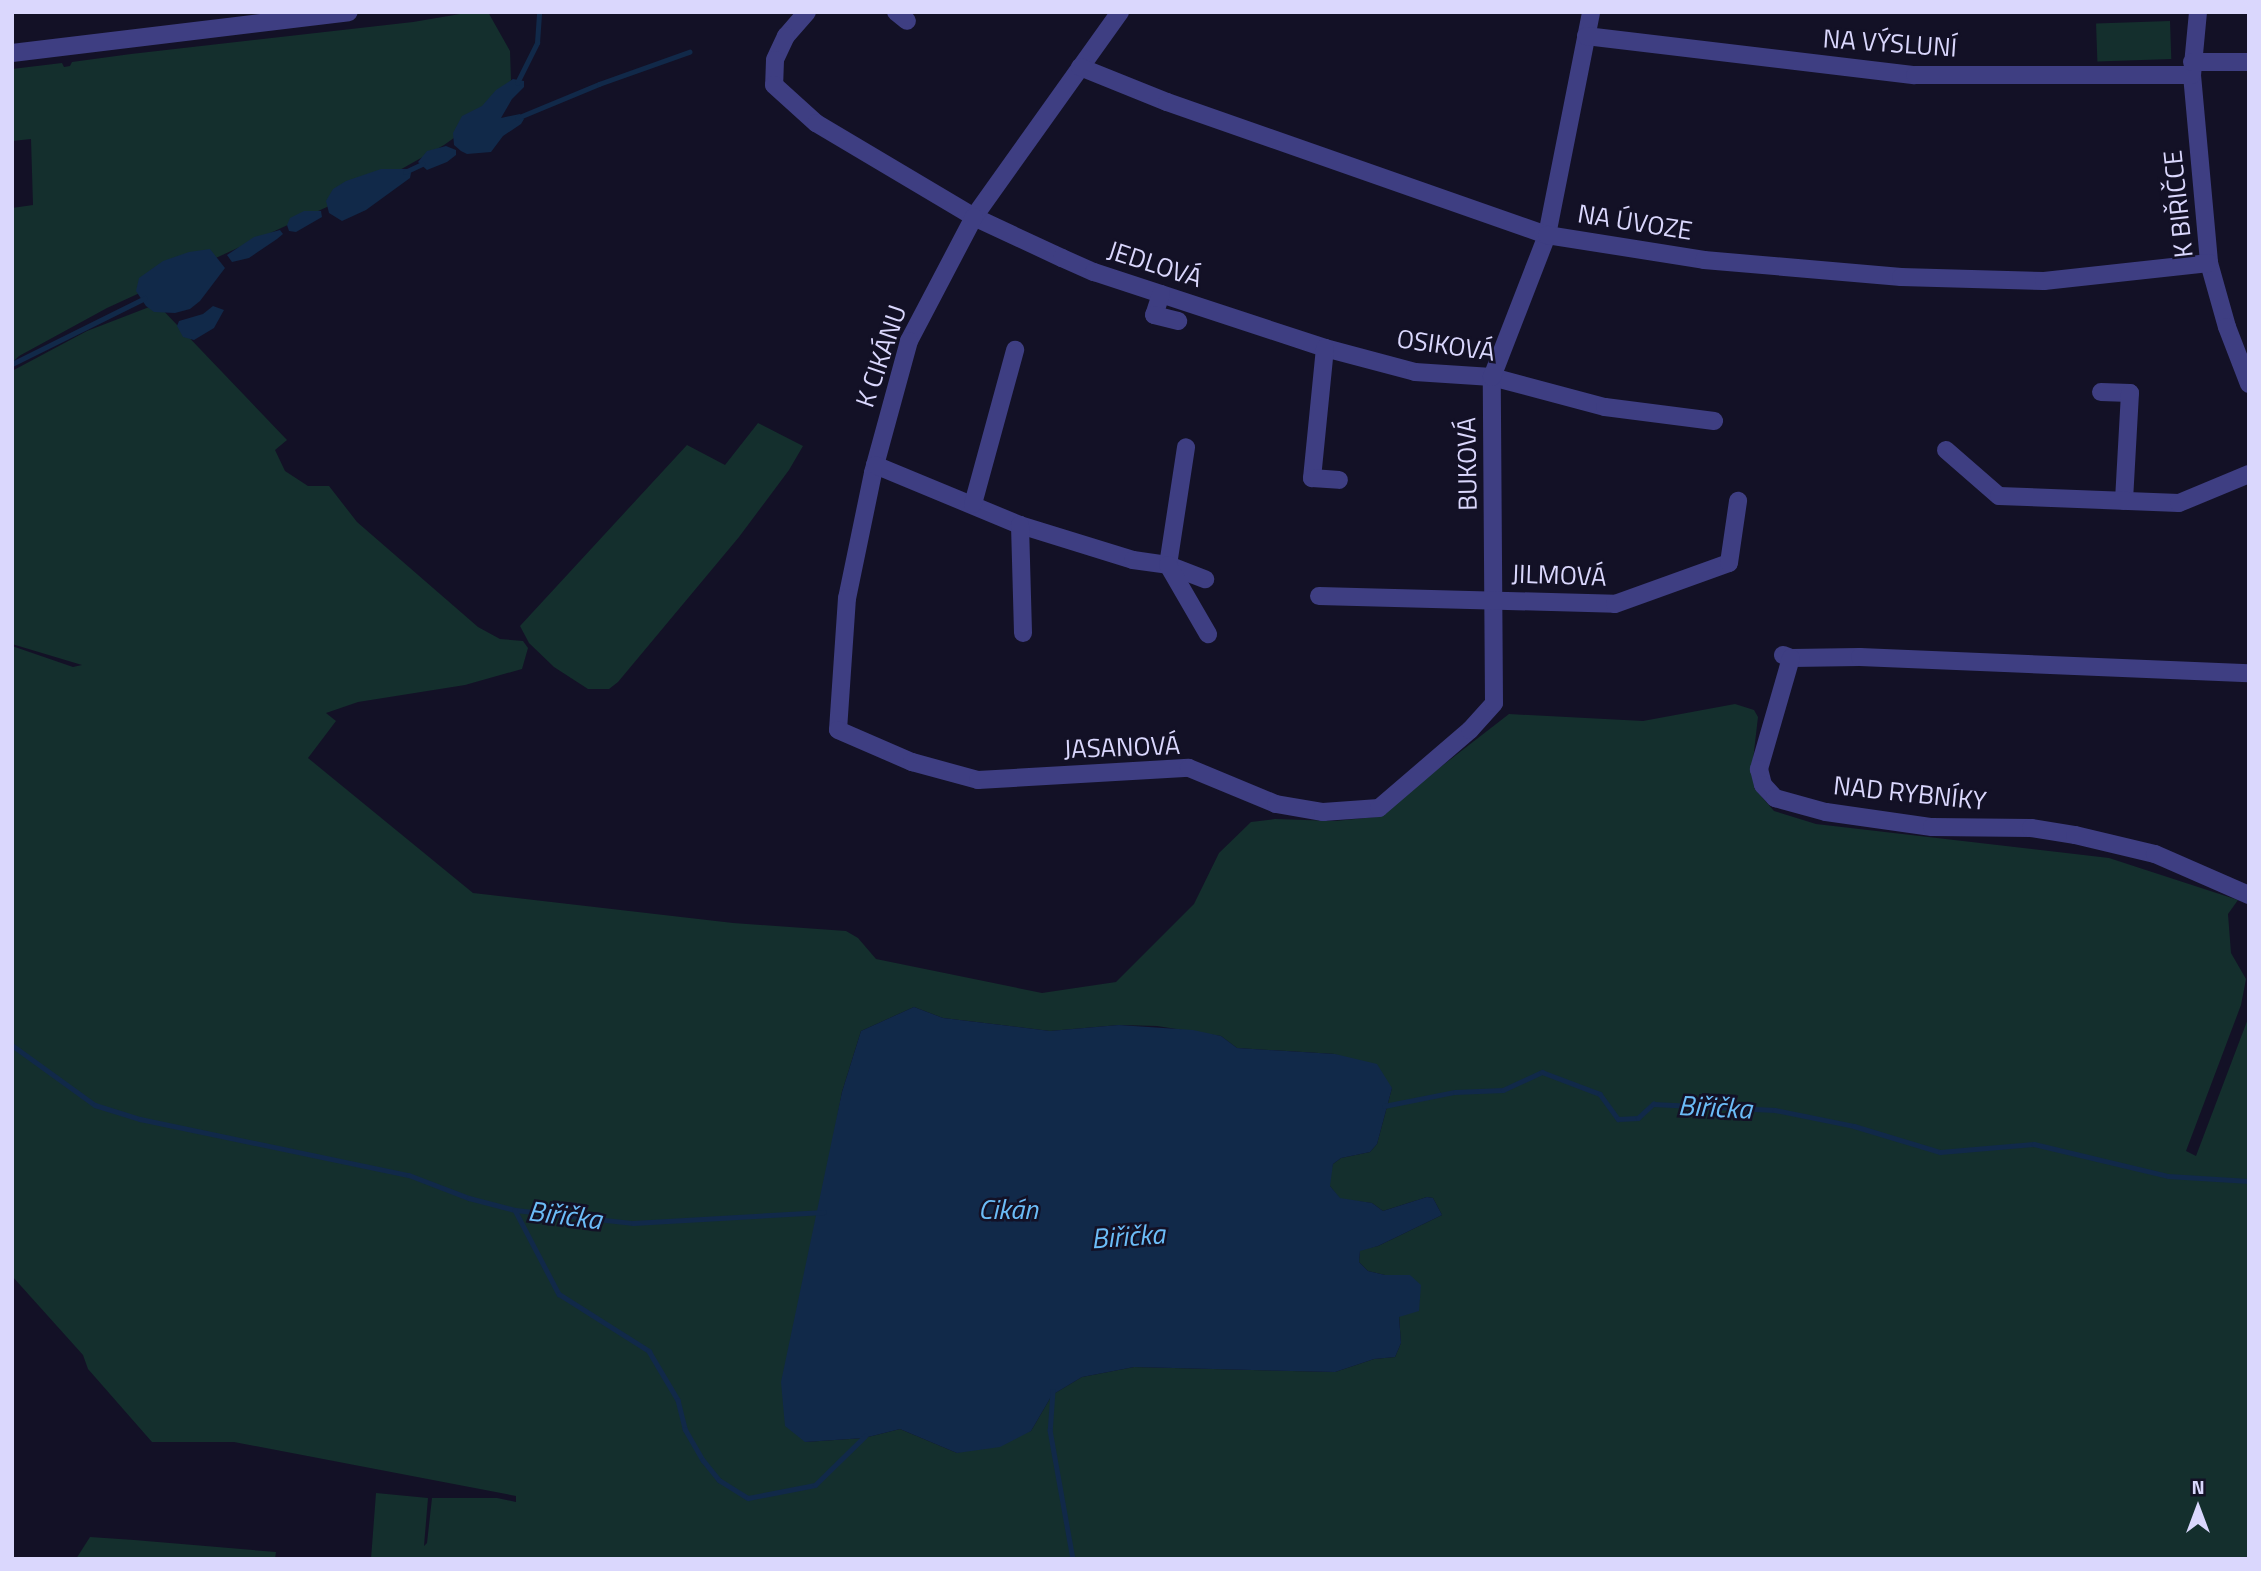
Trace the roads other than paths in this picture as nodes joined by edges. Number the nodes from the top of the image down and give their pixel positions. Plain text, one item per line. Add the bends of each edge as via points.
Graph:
1 (349, 12) edge
2 (807, 12) edge
3 (1120, 12) edge
4 (1591, 12) edge
5 (2198, 12) edge
6 (1586, 36) junction
7 (12, 52) edge
8 (2249, 62) edge
9 (1080, 67) junction
10 (2192, 69) junction
11 (974, 217) junction
12 (1547, 235) junction
13 (2209, 262) junction
14 (1161, 294) junction
15 (1178, 321) dead end
16 (1325, 348) junction
17 (1015, 350) dead end
18 (1492, 377) junction
19 (2249, 384) edge
20 (2101, 392) dead end
21 (1714, 421) dead end
22 (1186, 447) dead end
23 (1946, 450) dead end
24 (875, 465) junction
25 (2249, 474) edge
26 (1339, 480) dead end
27 (1738, 501) dead end
28 (2124, 501) junction
29 (973, 504) junction
30 (1020, 525) junction
31 (1168, 565) junction
32 (1205, 579) dead end
33 (1319, 596) dead end
34 (1496, 599) junction
35 (1023, 633) dead end
36 (1208, 634) dead end
37 (2249, 673) edge
38 (1494, 702) joint
39 (838, 730) joint
40 (2249, 895) edge

1 - 7 street
2 - 11 street, JEDLOVÁ via 786,36 775,60 774,85 816,123
3 - 9 street, K CIKÁNU
4 - 6 street, BUKOVÁ
5 - 10 street, K BIŘIČCE
6 - 10 street, NA VÝSLUNÍ via 1915,75
6 - 12 street, BUKOVÁ
8 - 10 street, NA VÝSLUNÍ
9 - 11 street, K CIKÁNU
9 - 12 street, NA ÚVOZE via 1180,107
10 - 13 street, K BIŘIČCE
11 - 14 street, JEDLOVÁ via 1094,272
11 - 24 street, K CIKÁNU via 909,341
12 - 13 street, NA ÚVOZE via 1703,260 1901,277 2044,281
12 - 18 street, BUKOVÁ
13 - 19 street, K BIŘIČCE
14 - 15 street via 1154,315
14 - 16 street, JEDLOVÁ
16 - 18 street, OSIKOVÁ via 1415,372
16 - 26 street via 1312,478
17 - 29 street
18 - 21 street, OSIKOVÁ via 1605,407
18 - 34 street, BUKOVÁ
20 - 28 street via 2130,393
22 - 31 street
23 - 28 street via 1999,496
24 - 29 street
24 - 39 street, K CIKÁNU via 847,598
25 - 28 street via 2179,503
27 - 34 street, JILMOVÁ via 1729,563 1615,604
29 - 30 street
30 - 31 street via 1133,560
30 - 35 street
31 - 32 street
31 - 36 street
33 - 34 street, JILMOVÁ
34 - 38 street, BUKOVÁ
37 - 40 street, NAD RYBNÍKY via 1787,657 1759,769 1763,785 1776,797 1826,812 1932,827 2031,828 2075,835 2155,854
38 - 39 street, JASANOVÁ via 1470,730 1379,808 1323,812 1276,804 1189,768 978,780 912,762

